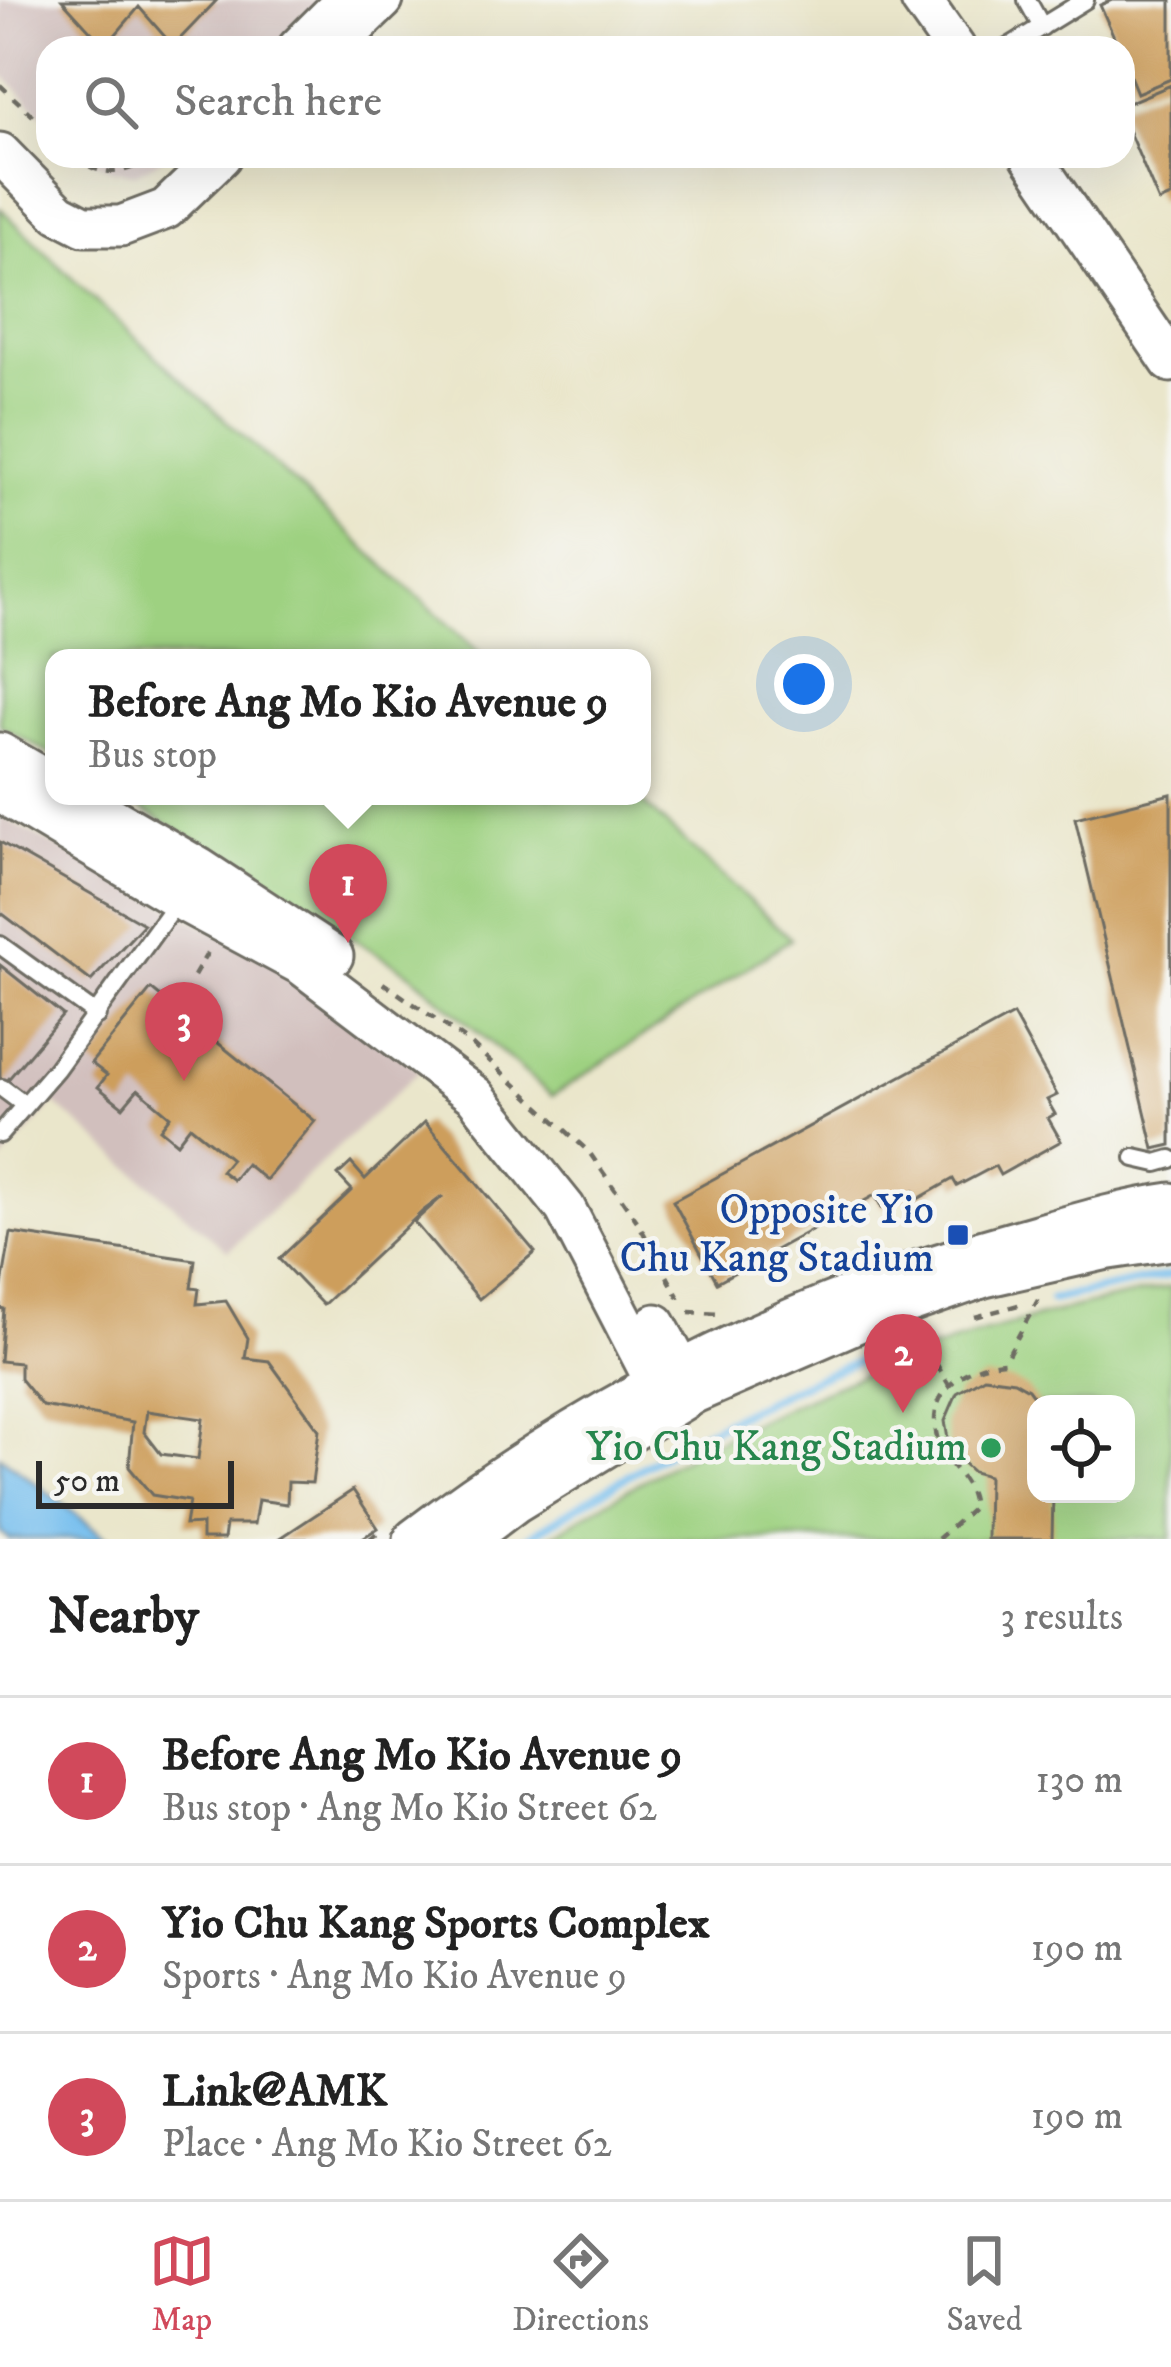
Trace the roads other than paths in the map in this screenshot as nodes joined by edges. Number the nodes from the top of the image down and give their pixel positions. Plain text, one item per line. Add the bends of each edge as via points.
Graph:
1 (346, 0) edge
2 (383, 0) edge
3 (921, 0) edge
4 (1027, 0) edge
5 (1085, 0) edge
6 (1042, 26) junction
7 (310, 36) edge
8 (346, 36) edge
9 (946, 36) edge
10 (1026, 36) edge
11 (0, 119) edge
12 (0, 153) edge
13 (36, 154) edge
14 (50, 168) edge
15 (177, 168) edge
16 (209, 168) edge
17 (1040, 168) edge
18 (1171, 362) edge
19 (0, 753) edge
20 (45, 779) edge
21 (0, 792) edge
22 (87, 805) edge
23 (189, 884) junction
24 (0, 945) edge
25 (97, 1015) junction
26 (2, 1088) edge
27 (25, 1106) junction
28 (0, 1134) edge
29 (1136, 1157) dead end
30 (1171, 1159) edge
31 (1171, 1203) edge
32 (1171, 1240) edge
33 (674, 1388) junction
34 (405, 1528) edge
35 (466, 1539) edge

1 - 7 street
2 - 8 street
3 - 9 street
4 - 6 lane
5 - 6 lane
6 - 10 lane
11 - 13 street
12 - 16 street via 59,213 84,226 122,226 166,209
14 - 15 street via 77,194 100,202 147,194
17 - 18 street
19 - 20 street
21 - 23 street
22 - 23 street
23 - 25 lane
23 - 33 street via 475,1096 549,1176
23 - 33 street via 322,948 455,1047 527,1117 595,1210
24 - 25 lane
25 - 27 lane
26 - 27 lane
27 - 28 lane
29 - 30 lane
31 - 33 street via 938,1262 805,1311
32 - 33 street via 984,1277
33 - 34 street
33 - 35 street

